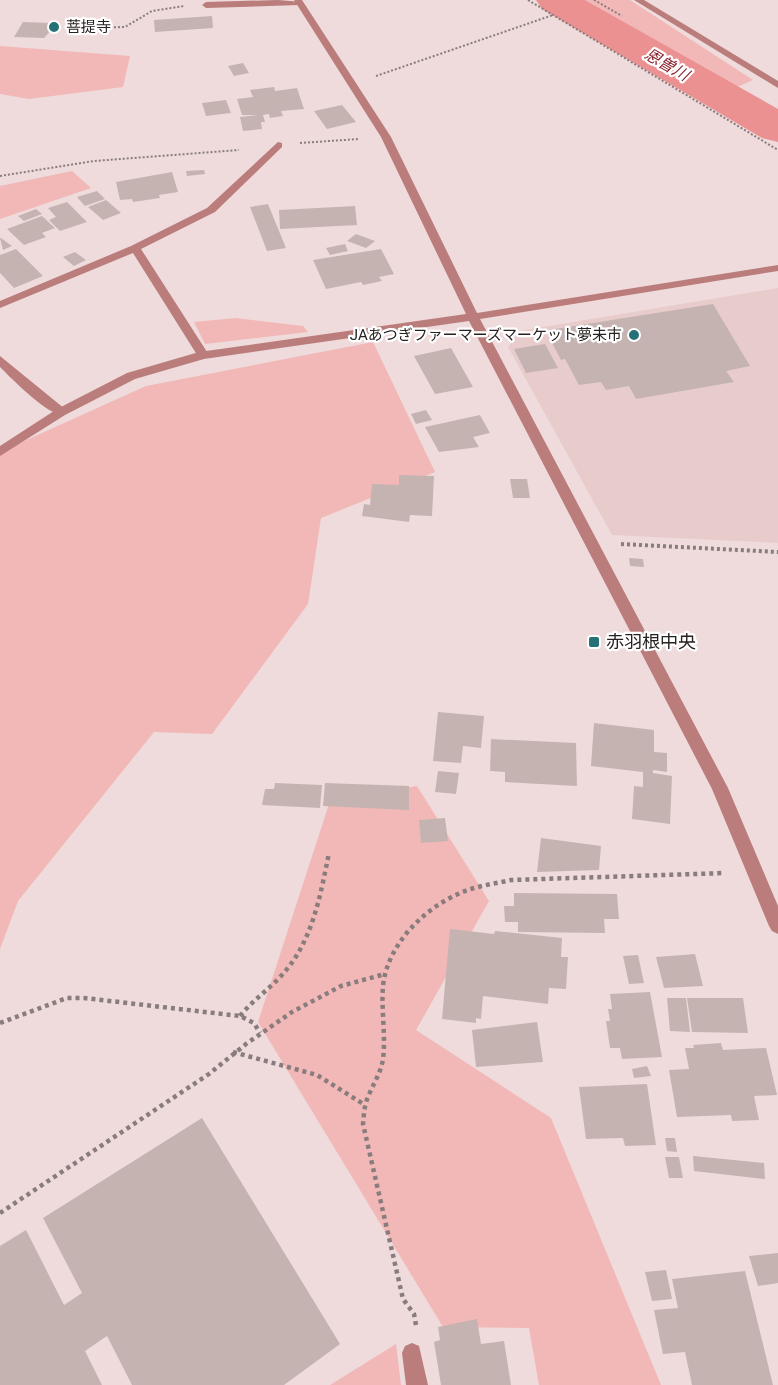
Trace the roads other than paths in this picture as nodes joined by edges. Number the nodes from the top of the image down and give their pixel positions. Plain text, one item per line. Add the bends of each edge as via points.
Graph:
1 (638, 0) edge
2 (299, 1) edge
3 (206, 5) road end
4 (778, 85) edge
5 (278, 145) road end
6 (135, 248) junction
7 (778, 268) edge
8 (0, 305) edge
9 (473, 317) junction
10 (203, 355) junction
11 (0, 360) edge
12 (61, 412) junction
13 (0, 452) edge
14 (778, 926) edge
15 (412, 1353) road end
16 (417, 1385) edge

1 - 4 street
2 - 3 street
2 - 9 street via 386,137
5 - 6 street via 211,210
6 - 8 street
6 - 10 street
7 - 9 street
9 - 10 street
9 - 14 street via 720,788
10 - 12 street via 131,376
11 - 12 street
12 - 13 street
15 - 16 street

